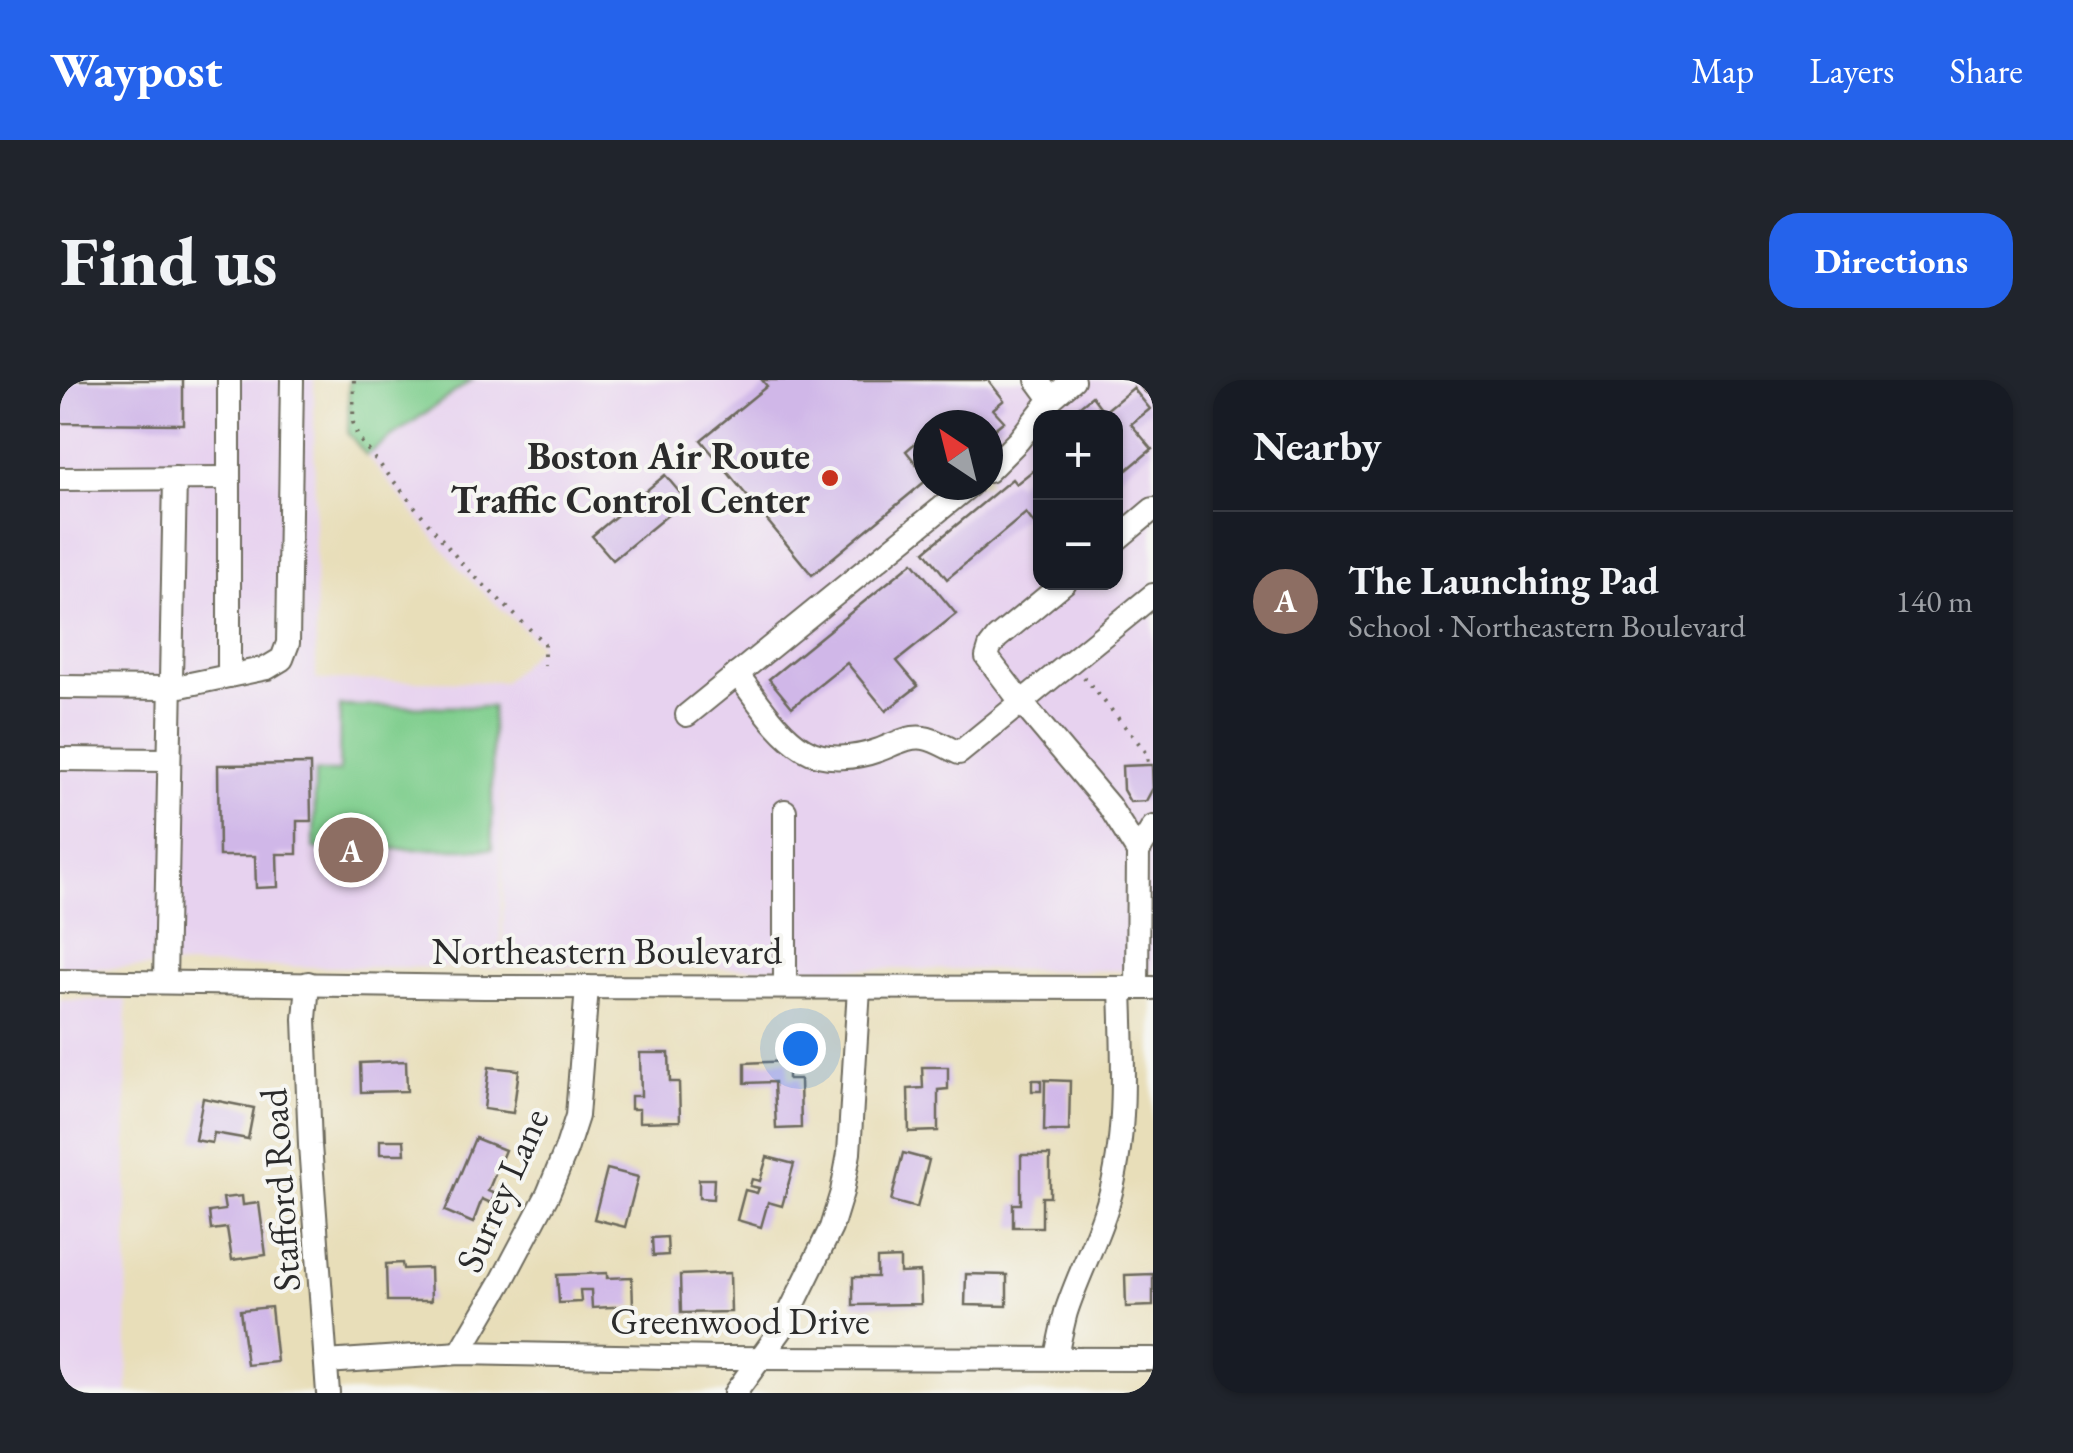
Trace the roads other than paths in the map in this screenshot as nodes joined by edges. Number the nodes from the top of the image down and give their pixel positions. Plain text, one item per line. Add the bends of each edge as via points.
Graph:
1 (228, 380) edge
2 (292, 380) edge
3 (1073, 380) edge
4 (1044, 389) edge
5 (1003, 456) edge
6 (175, 478) junction
7 (229, 478) junction
8 (60, 479) edge
9 (952, 500) edge
10 (1153, 509) edge
11 (1123, 534) edge
12 (1054, 590) edge
13 (1153, 595) edge
14 (737, 674) junction
15 (229, 676) junction
16 (60, 687) edge
17 (171, 688) junction
18 (1022, 702) junction
19 (687, 715) dead end
20 (60, 759) edge
21 (169, 760) junction
22 (785, 811) dead end
23 (1153, 827) edge
24 (1138, 852) junction
25 (60, 981) edge
26 (165, 981) junction
27 (308, 983) junction
28 (587, 986) junction
29 (785, 987) junction
30 (859, 988) junction
31 (1137, 988) edge
32 (460, 1353) junction
33 (761, 1356) junction
34 (1056, 1357) junction
35 (1153, 1359) edge
36 (326, 1362) junction
37 (328, 1393) edge
38 (735, 1393) edge

1 - 7 street
2 - 15 street via 288,644 282,658 266,668
3 - 4 street
4 - 5 street via 1018,441
6 - 7 street
6 - 8 street
6 - 17 street
7 - 15 street
9 - 14 street
10 - 11 street
12 - 18 street via 990,647 988,656
13 - 18 street
14 - 18 street via 794,741 824,756 850,757 924,738 959,753
14 - 19 street
15 - 17 street
16 - 17 street
17 - 21 street
18 - 24 street via 1109,806
20 - 21 street
21 - 26 street
22 - 29 street
23 - 24 street
24 - 31 street
25 - 26 street, Northeastern Boulevard
26 - 27 street, Northeastern Boulevard
27 - 28 street, Northeastern Boulevard
27 - 36 street, Stafford Road via 310,1145
28 - 29 street, Northeastern Boulevard
28 - 32 street, Surrey Lane via 576,1116 566,1150
29 - 30 street, Northeastern Boulevard
30 - 31 street, Northeastern Boulevard
30 - 33 street via 842,1192 802,1288
31 - 34 street via 1108,1204 1066,1312
32 - 33 street, Greenwood Drive
32 - 36 street, Greenwood Drive
33 - 34 street, Greenwood Drive
33 - 38 street
34 - 35 street, Greenwood Drive
36 - 37 street, Stafford Road

